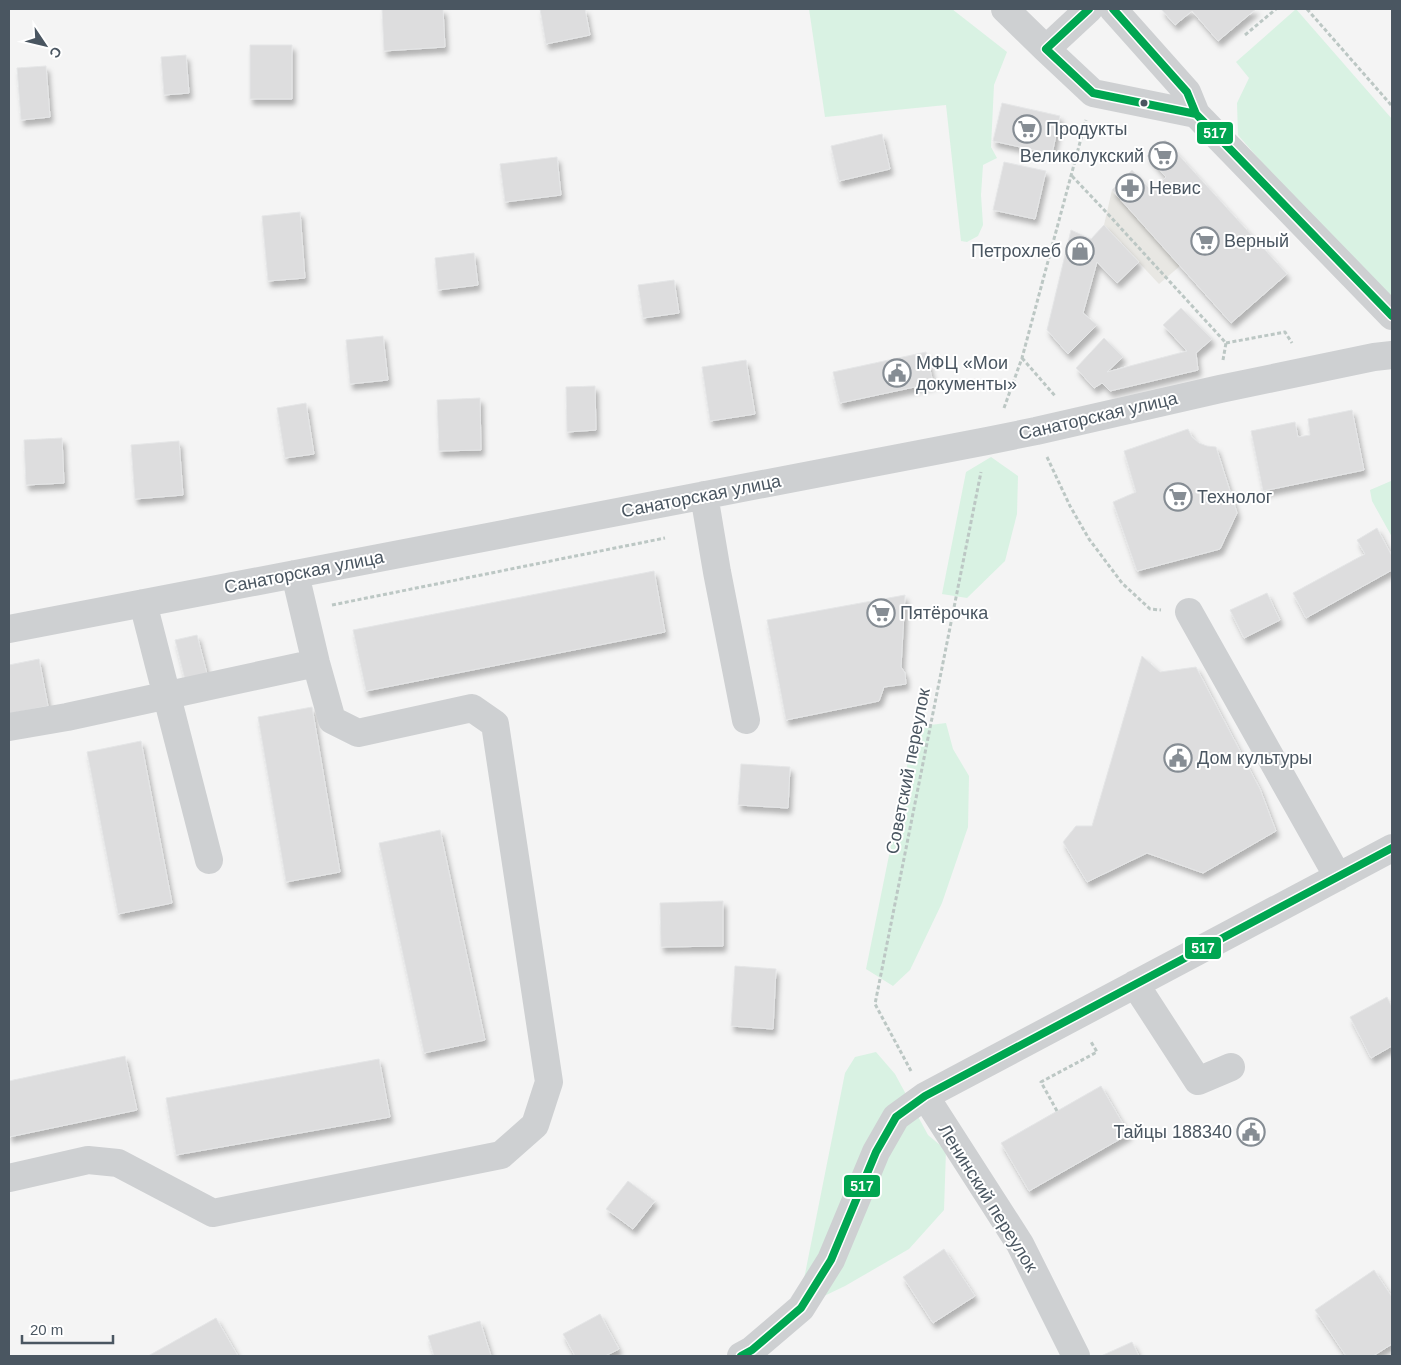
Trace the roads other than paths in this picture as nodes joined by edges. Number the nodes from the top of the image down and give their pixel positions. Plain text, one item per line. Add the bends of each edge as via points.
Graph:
1 (1005, 9) edge
2 (1089, 9) edge
3 (1113, 9) edge
4 (1046, 49) junction
5 (1196, 114) junction
6 (1392, 316) edge
7 (1392, 356) edge
8 (704, 495) junction
9 (295, 574) junction
10 (144, 603) junction
11 (1189, 612) road end
12 (9, 629) edge
13 (316, 662) junction
14 (167, 695) junction
15 (746, 720) dead end
16 (9, 727) edge
17 (1392, 848) edge
18 (209, 860) dead end
19 (1338, 877) junction
20 (1135, 984) junction
21 (1231, 1067) dead end
22 (925, 1096) junction
23 (9, 1178) edge
24 (741, 1356) edge
25 (1076, 1356) edge

1 - 4 street
2 - 4 street
3 - 5 street via 1187,92
4 - 5 street via 1093,93
5 - 6 street
7 - 8 street, Санаторская улица via 1220,389 988,441
8 - 9 street, Санаторская улица
8 - 15 street
9 - 10 street, Санаторская улица
9 - 13 street
10 - 12 street, Санаторская улица
10 - 14 street
11 - 19 street
13 - 14 street
13 - 23 street via 332,720 358,733 472,708 495,724 549,1082 535,1125 501,1155 213,1212 118,1163 88,1160
14 - 16 street
14 - 18 street
17 - 19 street
19 - 20 street
20 - 21 street via 1198,1081
20 - 22 street
22 - 24 street via 896,1117 876,1152 831,1260 801,1308
22 - 25 street, Ленинский переулок via 1020,1244

